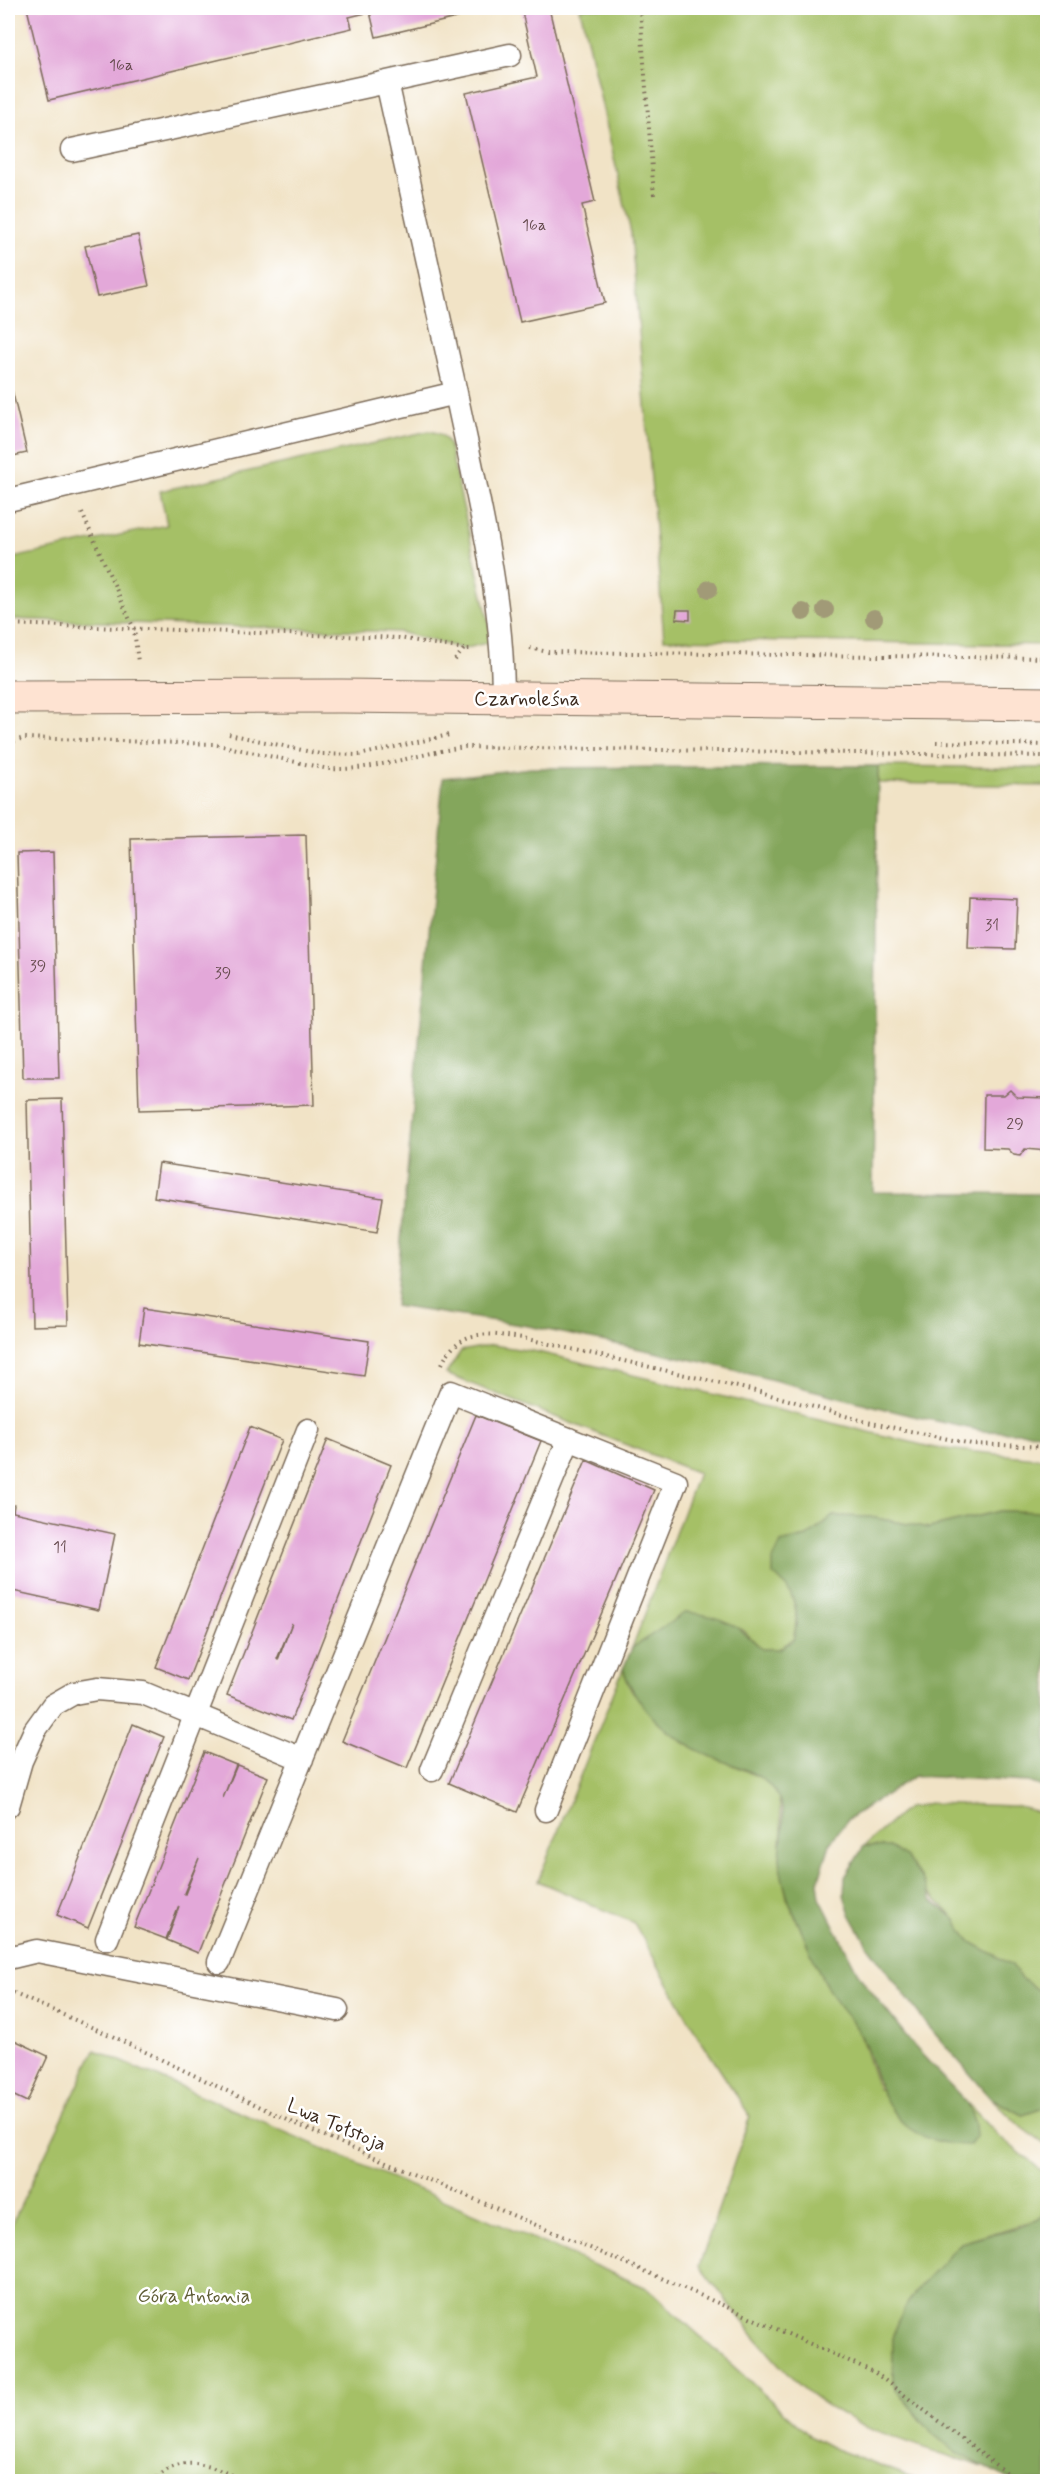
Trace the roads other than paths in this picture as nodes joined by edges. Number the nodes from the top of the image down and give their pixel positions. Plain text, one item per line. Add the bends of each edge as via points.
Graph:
1 (510, 55) dead end
2 (387, 82) junction
3 (72, 150) dead end
4 (456, 393) junction
5 (8, 500) edge
6 (8, 697) edge
7 (503, 698) junction
8 (1047, 704) edge
9 (308, 1430) dead end
10 (569, 1439) junction
11 (196, 1714) junction
12 (302, 1759) junction
13 (432, 1770) dead end
14 (8, 1806) edge
15 (546, 1810) dead end
16 (107, 1940) dead end
17 (8, 1958) edge
18 (219, 1962) dead end
19 (337, 2010) dead end

1 - 2 lane
2 - 3 lane
2 - 4 lane
4 - 5 lane
4 - 7 lane via 491,560 503,656
6 - 7 street, Czarnoleśna
7 - 8 street, Czarnoleśna
9 - 11 lane
10 - 12 lane via 451,1392
10 - 13 lane
10 - 15 lane via 676,1482
11 - 12 lane
11 - 14 lane via 143,1693 97,1689 74,1693 53,1706 35,1730
11 - 16 lane
12 - 18 lane
17 - 19 lane via 37,1951

